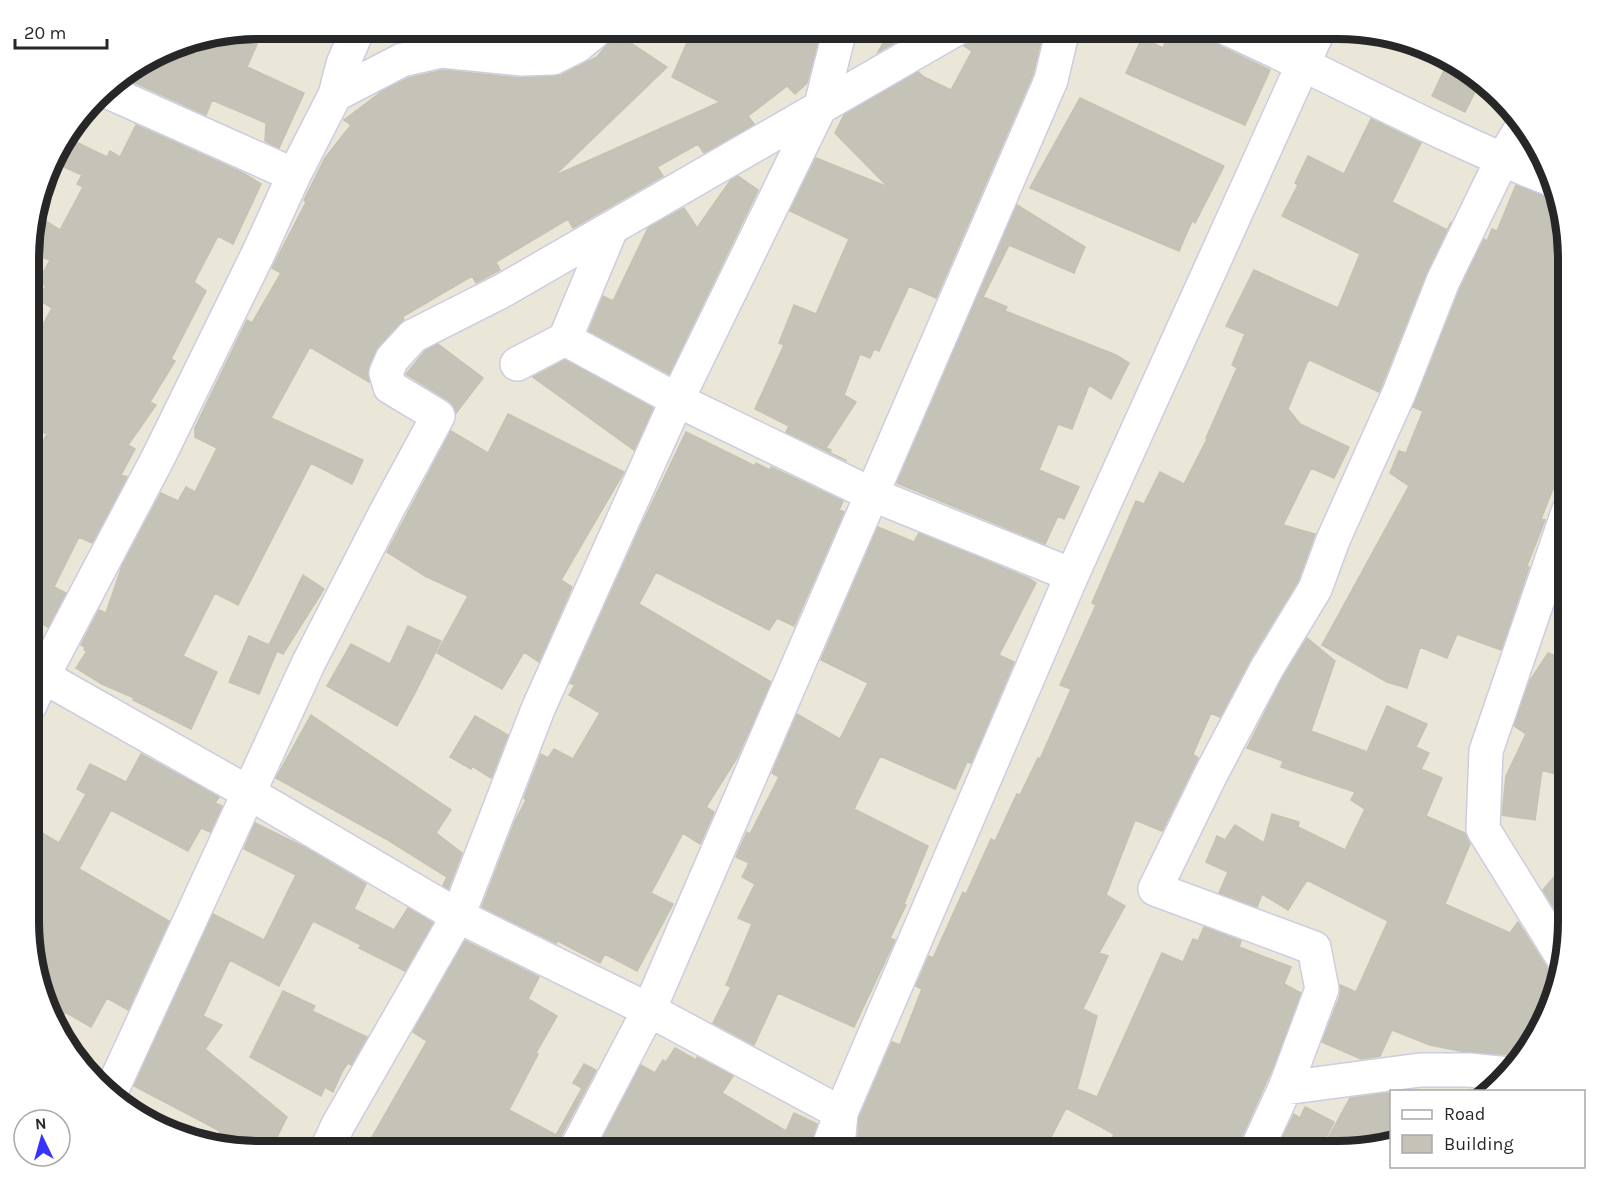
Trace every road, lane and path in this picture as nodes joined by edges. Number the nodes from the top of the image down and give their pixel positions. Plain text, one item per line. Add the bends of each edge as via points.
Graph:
1 (353, 39) edge
2 (586, 39) edge
3 (838, 39) edge
4 (938, 39) edge
5 (1061, 39) edge
6 (1250, 39) edge
7 (1314, 39) edge
8 (1303, 63) junction
9 (114, 94) edge
10 (335, 95) junction
11 (821, 105) junction
12 (1518, 133) edge
13 (1502, 160) junction
14 (294, 175) junction
15 (1541, 176) edge
16 (611, 229) junction
17 (565, 339) junction
18 (517, 364) dead end
19 (677, 400) junction
20 (871, 494) junction
21 (1558, 541) edge
22 (1072, 575) junction
23 (39, 667) edge
24 (39, 674) edge
25 (249, 793) junction
26 (458, 916) junction
27 (1556, 947) edge
28 (649, 1010) junction
29 (1496, 1073) edge
30 (114, 1086) edge
31 (1285, 1088) junction
32 (841, 1113) junction
33 (331, 1141) edge
34 (580, 1141) edge
35 (831, 1141) edge
36 (839, 1141) edge
37 (1261, 1141) edge

1 - 10 street
2 - 10 street via 554,58 442,51 402,60
3 - 11 street
4 - 11 street
5 - 20 street via 1051,80
6 - 8 street
7 - 8 street
8 - 13 street
8 - 22 street
9 - 14 street
10 - 14 street
11 - 16 street
11 - 19 street
12 - 13 street
13 - 15 street
13 - 31 street via 1443,281 1315,589 1267,668 1155,889 1314,948 1322,989
14 - 23 street via 158,458
16 - 17 street
16 - 25 street via 413,336 392,359 386,373 390,387 438,416 309,662
17 - 18 street
17 - 19 street
19 - 20 street
19 - 26 street via 538,710
20 - 22 street
20 - 28 street
21 - 27 street via 1486,751 1483,829
22 - 32 street
24 - 25 street
25 - 26 street
25 - 30 street
26 - 28 street
26 - 33 street
28 - 32 street
28 - 34 street
29 - 31 street via 1420,1070
31 - 37 street
32 - 35 street
32 - 36 street

